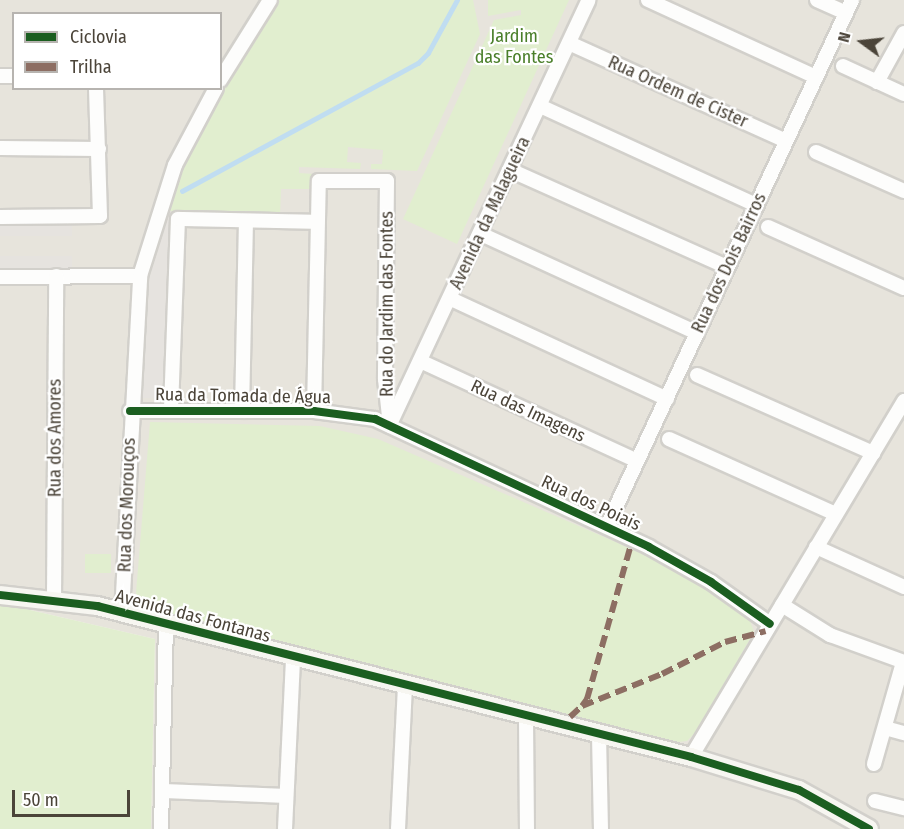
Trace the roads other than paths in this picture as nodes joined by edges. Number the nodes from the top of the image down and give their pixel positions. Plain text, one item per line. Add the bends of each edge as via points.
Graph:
1 (270, 0) edge
2 (589, 0) edge
3 (648, 0) edge
4 (818, 0) edge
5 (849, 6) edge
6 (904, 33) edge
7 (569, 43) junction
8 (843, 66) dead end
9 (222, 77) edge
10 (816, 78) junction
11 (877, 82) junction
12 (96, 90) edge
13 (215, 90) edge
14 (904, 94) edge
15 (540, 106) junction
16 (786, 141) junction
17 (0, 148) edge
18 (99, 149) junction
19 (816, 152) dead end
20 (510, 170) junction
21 (904, 191) edge
22 (756, 205) junction
23 (0, 217) edge
24 (246, 221) junction
25 (317, 222) junction
26 (768, 227) dead end
27 (481, 234) junction
28 (728, 267) junction
29 (0, 276) edge
30 (56, 276) junction
31 (140, 276) junction
32 (904, 288) edge
33 (451, 299) junction
34 (697, 333) junction
35 (420, 361) junction
36 (697, 375) dead end
37 (666, 399) junction
38 (904, 401) edge
39 (171, 409) junction
40 (130, 411) junction
41 (242, 411) junction
42 (314, 411) junction
43 (390, 426) junction
44 (669, 439) dead end
45 (873, 453) junction
46 (637, 461) junction
47 (836, 514) junction
48 (607, 526) junction
49 (816, 547) junction
50 (904, 587) edge
51 (0, 596) edge
52 (54, 599) junction
53 (782, 606) junction
54 (122, 613) junction
55 (770, 624) junction
56 (166, 625) junction
57 (293, 658) junction
58 (903, 662) edge
59 (405, 687) junction
60 (526, 718) junction
61 (885, 728) junction
62 (904, 734) edge
63 (598, 735) junction
64 (691, 757) junction
65 (874, 764) dead end
66 (165, 790) junction
67 (286, 796) junction
68 (875, 801) dead end
69 (904, 808) edge
70 (162, 829) edge
71 (285, 829) edge
72 (398, 829) edge
73 (527, 829) edge
74 (601, 829) edge
75 (869, 829) edge

1 - 9 street
2 - 7 street, Avenida da Malagueira
3 - 10 street
4 - 5 street
5 - 10 street, Rua dos Dois Bairros
6 - 11 street
7 - 15 street, Avenida da Malagueira
7 - 16 street, Rua Ordem de Cister
8 - 11 street
10 - 16 street, Rua dos Dois Bairros
11 - 14 street
12 - 18 street
13 - 31 street, Rua dos Morouços via 175,165
15 - 20 street, Avenida da Malagueira
15 - 22 street
16 - 22 street, Rua dos Dois Bairros
17 - 18 street
18 - 23 street via 100,216
19 - 21 street
20 - 27 street, Avenida da Malagueira
20 - 28 street
22 - 28 street, Rua dos Dois Bairros
24 - 25 street
24 - 39 street via 178,219
24 - 41 street
25 - 42 street
25 - 43 street, Rua do Jardim das Fontes via 319,181 387,181 385,379
26 - 32 street
27 - 33 street, Avenida da Malagueira
27 - 34 street
28 - 34 street, Rua dos Dois Bairros
29 - 30 street
30 - 31 street
30 - 52 street, Rua dos Amores
31 - 40 street, Rua dos Morouços
33 - 35 street, Avenida da Malagueira
33 - 37 street
34 - 37 street, Rua dos Dois Bairros
35 - 43 street, Avenida da Malagueira
35 - 46 street, Rua das Imagens
36 - 45 street
37 - 46 street, Rua dos Dois Bairros
38 - 45 street
39 - 40 street, Rua da Tomada de Água
39 - 41 street, Rua da Tomada de Água
40 - 54 street, Rua dos Morouços
41 - 42 street, Rua da Tomada de Água
42 - 43 street, Rua da Tomada de Água via 363,415
43 - 48 street, Rua dos Poiais
44 - 47 street
45 - 47 street
46 - 48 street, Rua dos Dois Bairros
47 - 49 street
48 - 55 street, Rua dos Poiais via 711,582
49 - 50 street
49 - 53 street
51 - 52 street, Avenida das Fontanas
52 - 54 street, Avenida das Fontanas
53 - 55 street
53 - 58 street via 830,635
54 - 56 street, Avenida das Fontanas
55 - 64 street
56 - 57 street, Avenida das Fontanas
56 - 66 street
57 - 59 street, Avenida das Fontanas
57 - 67 street
58 - 61 street
59 - 60 street, Avenida das Fontanas
59 - 72 street
60 - 63 street, Avenida das Fontanas
60 - 73 street
61 - 62 street
61 - 65 street
63 - 64 street, Avenida das Fontanas
63 - 74 street
64 - 75 street, Avenida das Fontanas via 800,790
66 - 67 street
66 - 70 street
67 - 71 street
68 - 69 street

